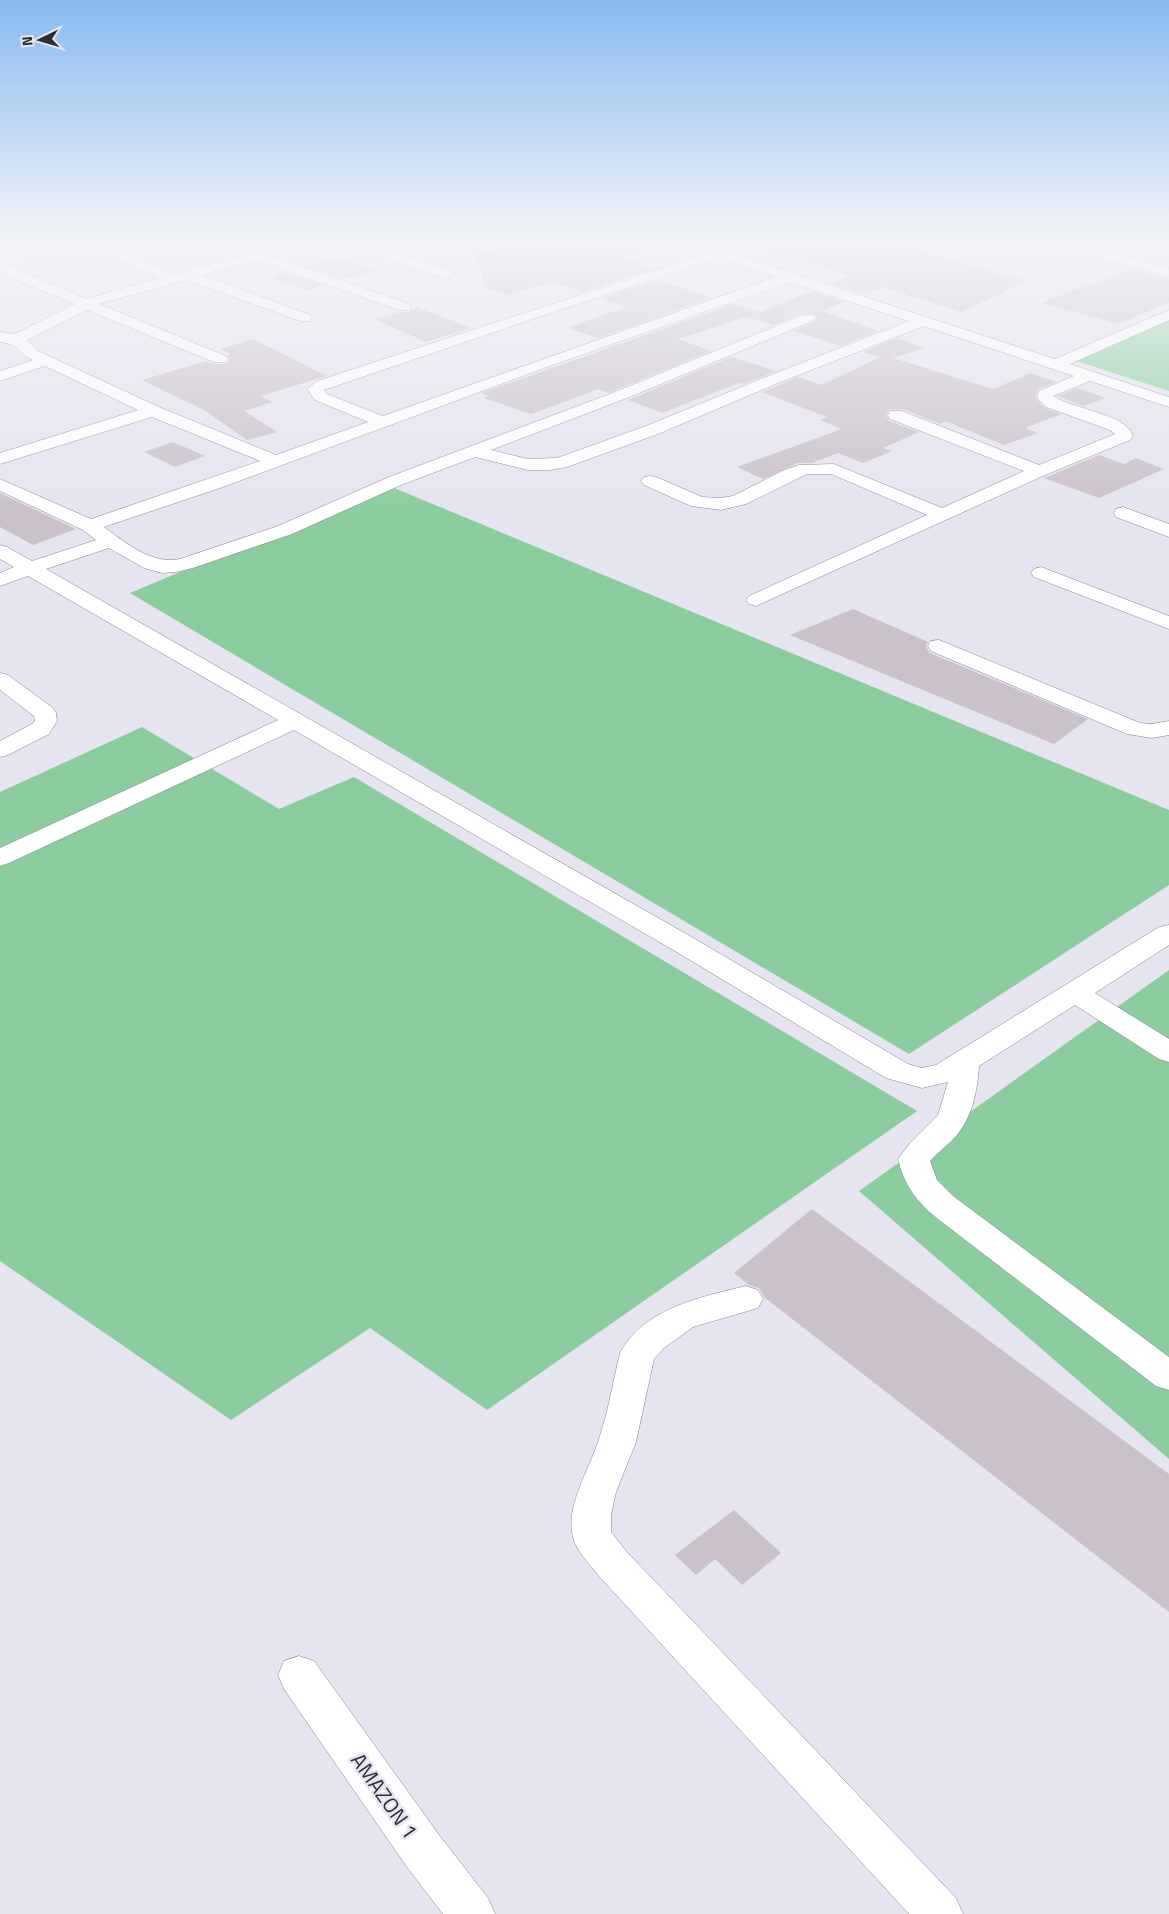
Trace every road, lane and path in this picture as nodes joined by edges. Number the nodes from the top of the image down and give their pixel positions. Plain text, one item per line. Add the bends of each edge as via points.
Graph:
1 (34, 330) edge
2 (152, 330) edge
3 (486, 330) edge
4 (637, 330) edge
5 (778, 330) edge
6 (900, 330) edge
7 (952, 330) edge
8 (1133, 330) edge
9 (0, 336) edge
10 (17, 339) junction
11 (220, 359) dead end
12 (46, 361) junction
13 (1055, 365) junction
14 (0, 376) edge
15 (1088, 376) junction
16 (1169, 402) edge
17 (153, 412) junction
18 (896, 415) dead end
19 (382, 422) junction
20 (474, 451) junction
21 (0, 459) edge
22 (275, 462) junction
23 (1039, 471) junction
24 (650, 481) dead end
25 (0, 484) edge
26 (1123, 513) dead end
27 (943, 515) junction
28 (90, 526) junction
29 (1169, 531) edge
30 (112, 541) junction
31 (0, 551) edge
32 (30, 568) junction
33 (1041, 573) dead end
34 (0, 580) edge
35 (756, 600) dead end
36 (1169, 623) edge
37 (939, 646) dead end
38 (0, 680) edge
39 (295, 721) junction
40 (1169, 728) edge
41 (0, 750) edge
42 (0, 858) edge
43 (1169, 933) edge
44 (1075, 993) junction
45 (1169, 1052) edge
46 (964, 1063) junction
47 (746, 1299) dead end
48 (1169, 1376) edge
49 (299, 1675) dead end
50 (472, 1914) edge
51 (940, 1914) edge

1 - 10 street
2 - 11 street
3 - 19 street via 315,389 320,397
4 - 19 street
5 - 20 street
6 - 20 street via 561,463 549,466 524,464
7 - 13 street
8 - 13 street
9 - 10 street
10 - 12 street via 32,354
12 - 14 street
12 - 17 street
13 - 15 street
15 - 16 street
15 - 23 street via 1045,394 1045,398 1116,426 1124,436
17 - 21 street
17 - 22 street
18 - 23 street
19 - 22 street
20 - 30 street via 394,481 285,530 170,568 157,566
22 - 28 street
23 - 27 street
24 - 27 street via 698,502 721,504 739,500 806,469 834,469
25 - 28 street
26 - 29 street
27 - 35 street
28 - 30 street
30 - 32 street
31 - 32 street
32 - 34 street
32 - 39 street
33 - 36 street
37 - 40 street via 1135,729
38 - 41 street via 46,717 41,729
39 - 42 street
39 - 46 street via 897,1071 922,1078 945,1073
43 - 44 street
44 - 45 street
44 - 46 street
46 - 48 street via 960,1098 952,1118 914,1159 918,1178 929,1194 949,1210
47 - 51 street via 681,1318 638,1352 617,1442 597,1492 592,1537 619,1571
49 - 50 street, AMAZON 1 via 423,1852

